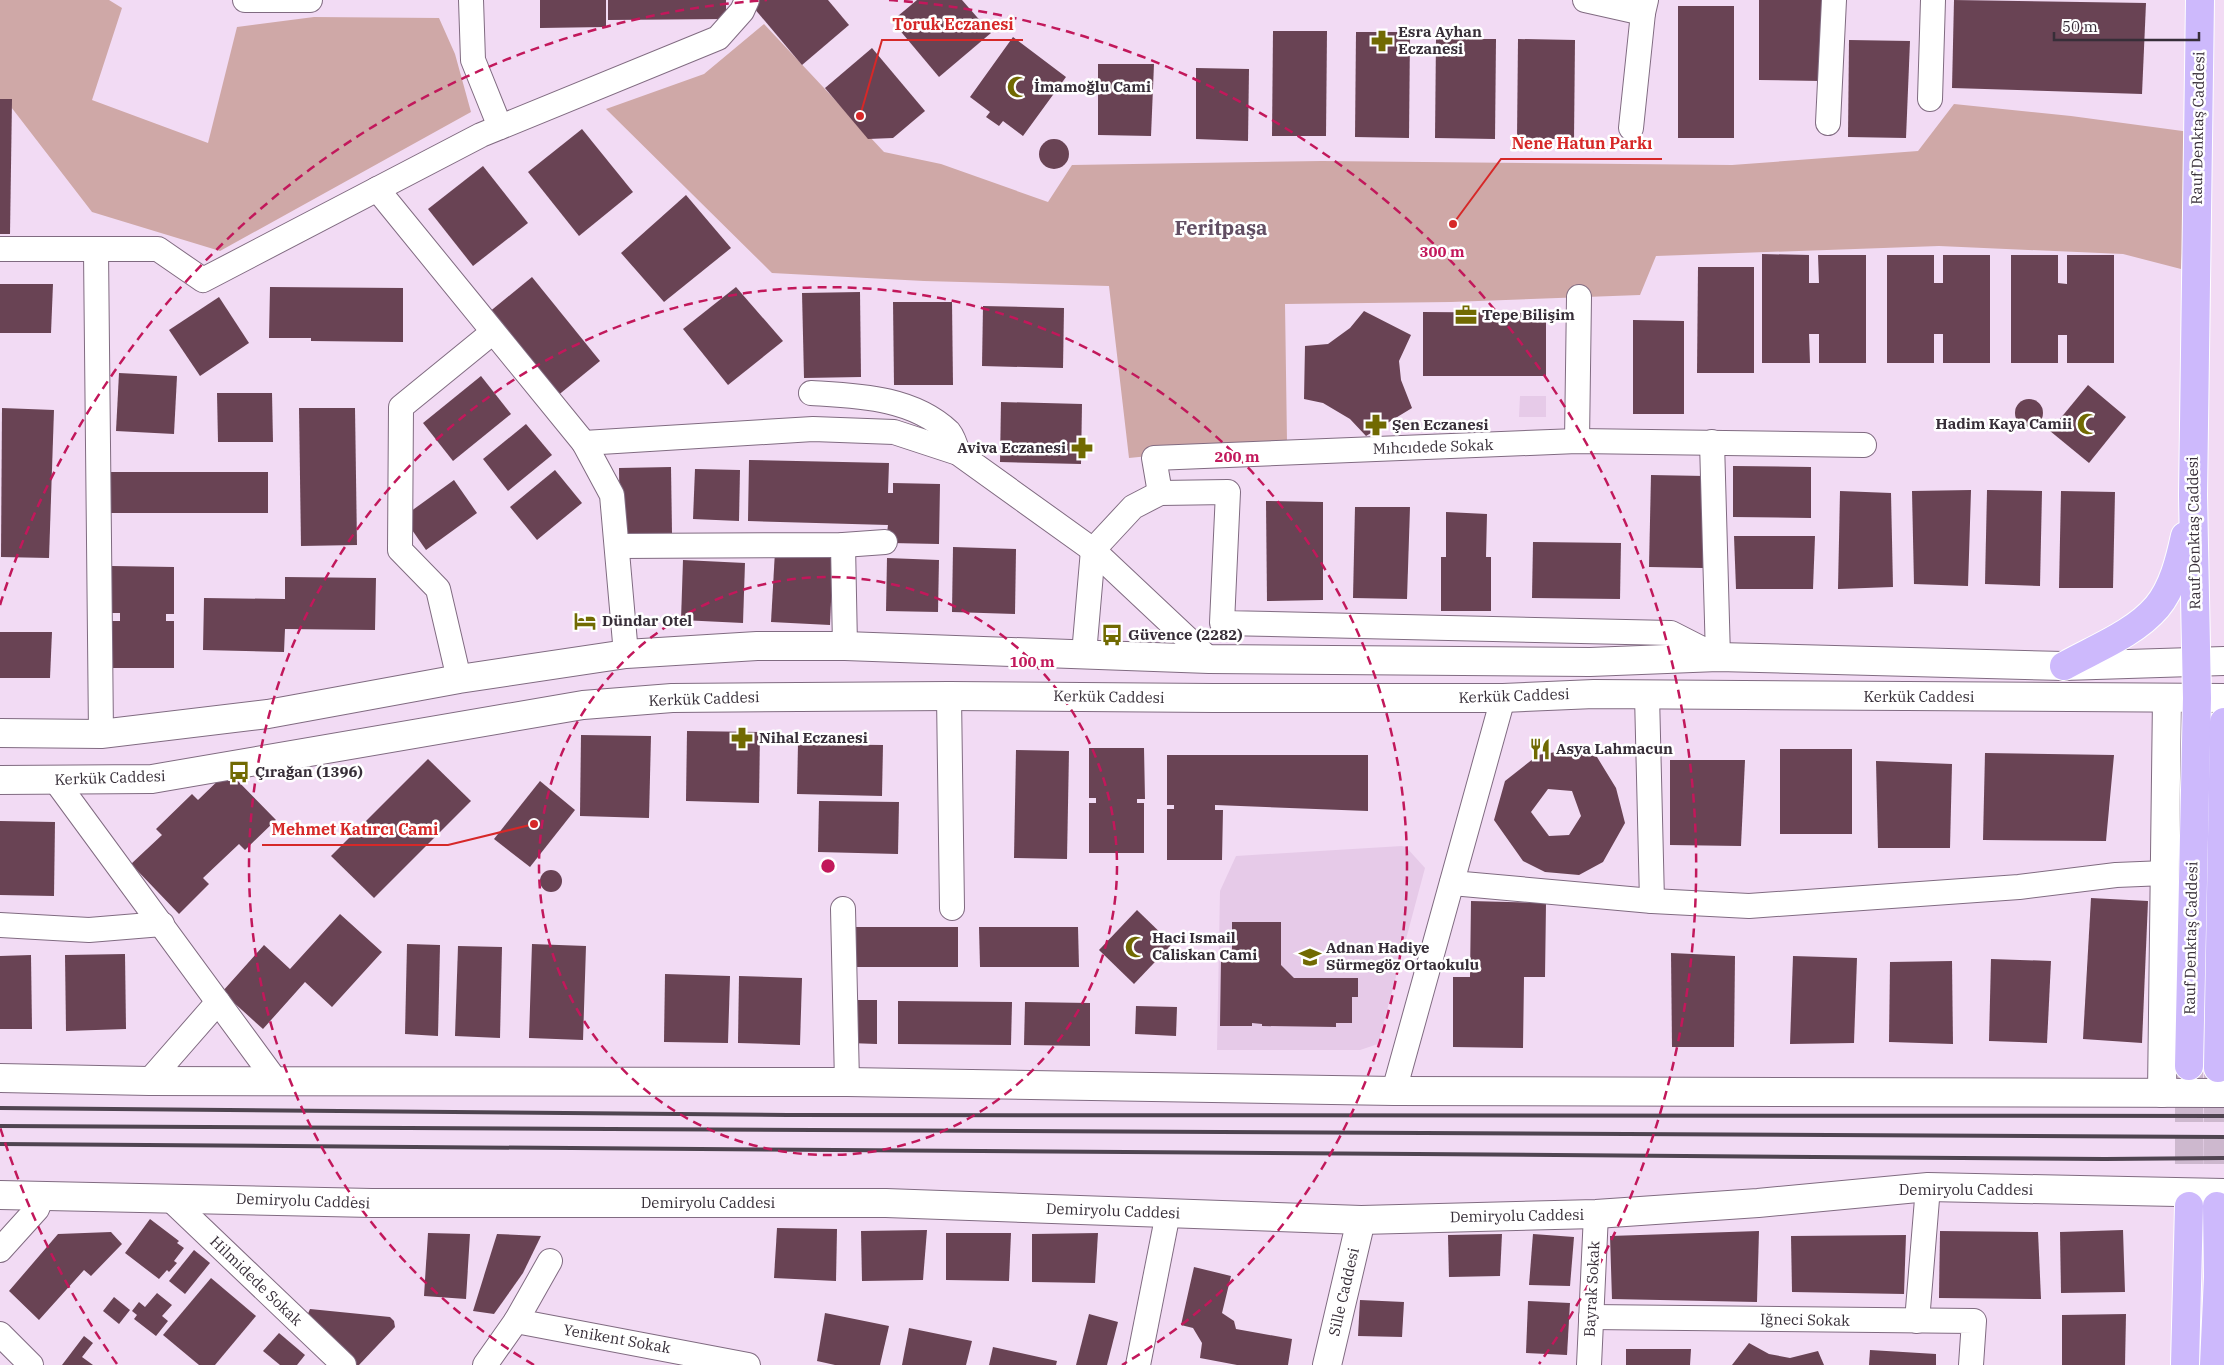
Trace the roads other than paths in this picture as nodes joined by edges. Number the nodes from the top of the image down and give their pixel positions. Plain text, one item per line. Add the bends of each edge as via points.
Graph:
1 (244, 0) edge
2 (310, 0) edge
3 (471, 0) edge
4 (747, 0) edge
5 (1584, 0) edge
6 (1834, 0) edge
7 (1933, 0) edge
8 (2200, 0) edge
9 (1644, 6) edge
10 (1930, 99) dead end
11 (1828, 123) dead end
12 (500, 127) junction
13 (1631, 128) dead end
14 (377, 189) junction
15 (0, 249) edge
16 (96, 251) junction
17 (1579, 296) dead end
18 (493, 332) junction
19 (811, 393) dead end
20 (1578, 441) junction
21 (1712, 442) junction
22 (584, 443) junction
23 (1864, 445) dead end
24 (958, 452) junction
25 (1160, 493) junction
26 (2193, 495) junction
27 (886, 542) dead end
28 (843, 545) junction
29 (617, 546) junction
30 (1093, 550) junction
31 (846, 646) junction
32 (626, 654) junction
33 (1084, 654) junction
34 (1718, 658) junction
35 (1209, 659) junction
36 (2224, 661) edge
37 (2196, 662) junction
38 (2064, 666) junction
39 (459, 679) junction
40 (1647, 695) junction
41 (949, 696) junction
42 (1503, 698) junction
43 (2166, 698) junction
44 (2196, 698) junction
45 (2224, 698) edge
46 (2224, 722) edge
47 (0, 733) edge
48 (101, 734) junction
49 (0, 780) edge
50 (55, 780) junction
51 (2164, 873) junction
52 (1452, 883) junction
53 (1652, 901) junction
54 (952, 908) dead end
55 (843, 909) dead end
56 (162, 924) junction
57 (0, 925) edge
58 (218, 1002) junction
59 (2189, 1066) tunnel mouth
60 (0, 1078) edge
61 (149, 1081) junction
62 (276, 1081) junction
63 (2221, 1081) edge
64 (847, 1082) junction
65 (1394, 1091) junction
66 (2162, 1093) junction
67 (1928, 1187) junction
68 (0, 1194) edge
69 (43, 1194) junction
70 (168, 1197) junction
71 (2221, 1200) edge
72 (2189, 1206) tunnel mouth
73 (1168, 1214) junction
74 (1596, 1214) junction
75 (1361, 1220) junction
76 (0, 1250) edge
77 (550, 1262) dead end
78 (1591, 1318) junction
79 (516, 1321) junction
80 (1917, 1321) junction
81 (0, 1334) edge
82 (719, 1362) edge
83 (31, 1365) edge
84 (344, 1365) edge
85 (485, 1365) edge
86 (748, 1365) edge
87 (1138, 1365) edge
88 (1328, 1365) edge
89 (1589, 1365) edge
90 (1971, 1365) edge
91 (2185, 1365) edge
92 (2214, 1365) edge

1 - 2 street
3 - 12 street via 473,60
4 - 12 street via 742,11 718,38
5 - 9 street
6 - 11 street
7 - 10 street
8 - 26 main road, Rauf Denktaş Caddesi
9 - 13 street
12 - 14 street
14 - 16 street via 203,280 158,250
14 - 18 street
15 - 16 street
16 - 48 street
17 - 20 street
18 - 22 street
18 - 39 street via 401,407 400,550 438,589
19 - 24 street via 864,396 918,410 950,433
20 - 21 street, Mıhcıdede Sokak
20 - 25 street, Mıhcıdede Sokak via 1154,458
21 - 23 street, Mıhcıdede Sokak
21 - 34 street
22 - 24 street via 813,429 894,432
22 - 29 street via 612,494
24 - 30 street
25 - 30 street via 1133,507
25 - 34 street via 1228,492 1222,623 1671,633
26 - 37 main road, Rauf Denktaş Caddesi
26 - 38 main road via 2179,559 2158,606 2127,631
27 - 28 street
28 - 29 street
28 - 31 street
29 - 32 street
30 - 33 street
30 - 35 street
31 - 32 street via 757,646
31 - 33 street
32 - 39 street
33 - 35 street
34 - 35 street via 1590,662
34 - 38 street
36 - 37 street
37 - 38 street
37 - 44 main road, Rauf Denktaş Caddesi
39 - 48 street via 268,714
40 - 42 street, Kerkük Caddesi
40 - 43 street, Kerkük Caddesi
40 - 53 street
41 - 42 street, Kerkük Caddesi
41 - 50 street, Kerkük Caddesi via 672,698 583,706 152,779
41 - 54 street
42 - 52 street
43 - 44 street, Kerkük Caddesi
43 - 51 street
44 - 45 street, Kerkük Caddesi
44 - 59 main road, Rauf Denktaş Caddesi
46 - 63 main road, Rauf Denktaş Caddesi
47 - 48 street
49 - 50 street, Kerkük Caddesi
50 - 56 street
51 - 53 street via 2116,875 2020,888 1749,906
51 - 66 street
52 - 53 street
52 - 65 street
55 - 64 street
56 - 57 street via 89,930
56 - 58 street
58 - 61 street
58 - 62 street
60 - 61 street
61 - 62 street
62 - 64 street
63 - 66 street
64 - 65 street
65 - 66 street
67 - 71 street, Demiryolu Caddesi
67 - 74 street, Demiryolu Caddesi
67 - 80 street
68 - 69 street, Demiryolu Caddesi
69 - 70 street, Demiryolu Caddesi
69 - 76 street via 37,1208
70 - 73 street, Demiryolu Caddesi via 372,1203 886,1203
70 - 84 street, Hilmidede Sokak
71 - 92 main road
72 - 91 main road
73 - 75 street, Demiryolu Caddesi
73 - 87 street
74 - 75 street, Demiryolu Caddesi
74 - 78 street, Bayrak Sokak
75 - 88 street, Sille Caddesi
77 - 79 street
78 - 80 street, Iğneci Sokak
78 - 89 street, Bayrak Sokak
79 - 82 street, Yenikent Sokak
79 - 85 street
80 - 90 street, Iğneci Sokak via 1974,1321
81 - 83 street
82 - 86 street, Yenikent Sokak

